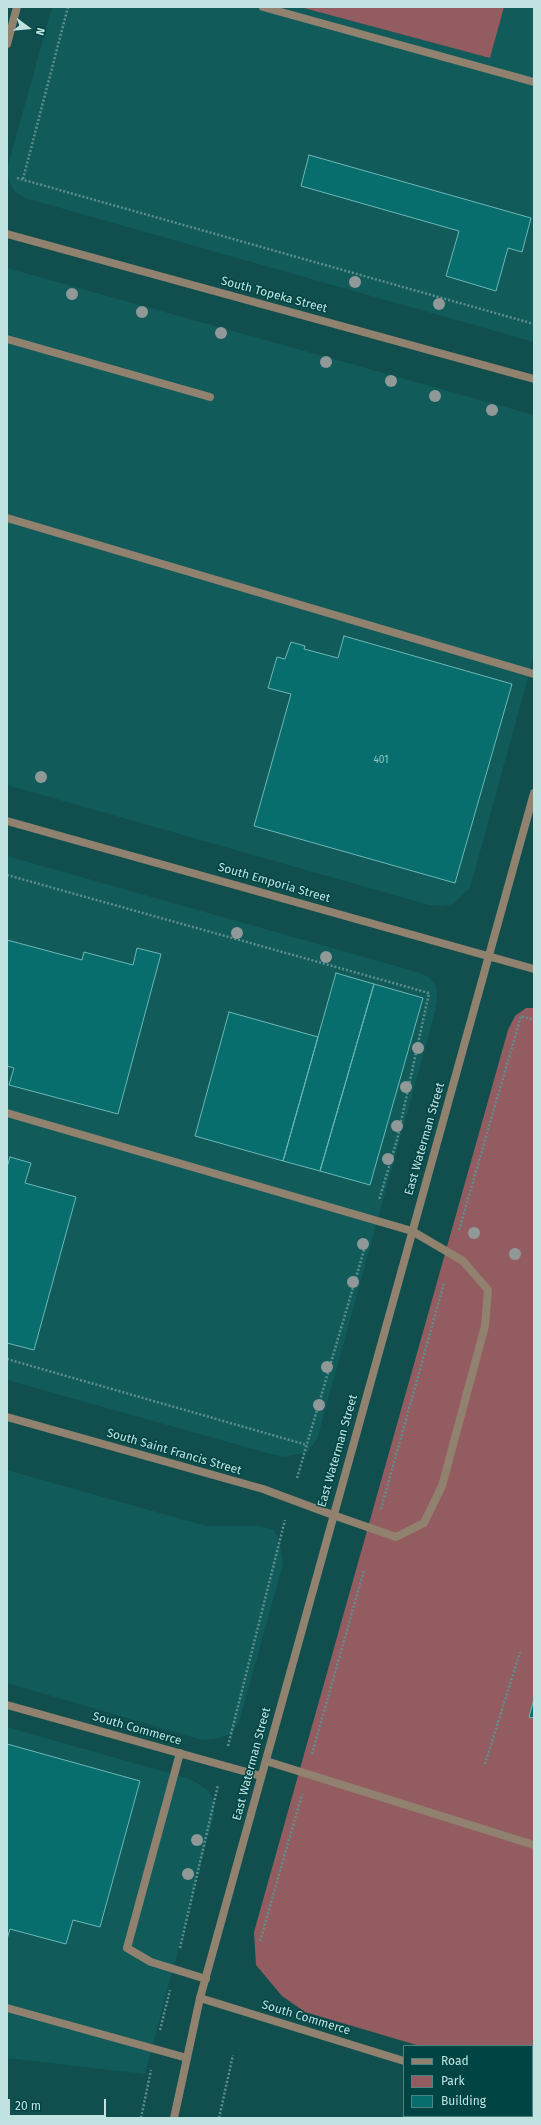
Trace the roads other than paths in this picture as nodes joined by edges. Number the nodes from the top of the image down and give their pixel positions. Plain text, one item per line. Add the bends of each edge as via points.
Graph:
1 (17, 7) edge
2 (263, 7) edge
3 (7, 44) edge
4 (534, 82) edge
5 (7, 234) edge
6 (7, 339) edge
7 (534, 379) edge
8 (210, 397) dead end
9 (7, 518) edge
10 (534, 674) edge
11 (534, 793) edge
12 (7, 821) edge
13 (489, 956) junction
14 (534, 969) edge
15 (7, 1114) edge
16 (412, 1231) junction
17 (7, 1417) edge
18 (333, 1515) junction
19 (7, 1705) edge
20 (180, 1753) junction
21 (266, 1761) junction
22 (261, 1776) junction
23 (534, 1845) edge
24 (206, 1979) junction
25 (200, 1998) junction
26 (7, 2008) edge
27 (187, 2058) junction
28 (403, 2061) edge
29 (174, 2118) edge

1 - 3 street
2 - 4 street
5 - 7 street, South Topeka Street
6 - 8 street
9 - 10 street
11 - 13 street, East Waterman Street
12 - 13 street, South Emporia Street
13 - 14 street, South Emporia Street
13 - 16 street, East Waterman Street
15 - 16 street, South Saint Francis Street
16 - 18 street, East Waterman Street
16 - 18 street, South Saint Francis Street via 463,1261 488,1290 485,1326 442,1486 424,1523 396,1537
17 - 18 street, South Saint Francis Street via 263,1489
18 - 21 street, East Waterman Street
19 - 20 street, South Commerce
20 - 22 street, South Commerce
20 - 24 street via 127,1948 151,1962
21 - 22 street, East Waterman Street
21 - 23 street
22 - 24 street, East Waterman Street
24 - 25 street, East Waterman Street
25 - 27 street, East Waterman Street
25 - 28 street, South Commerce
26 - 27 street
27 - 29 street, East Waterman Street

